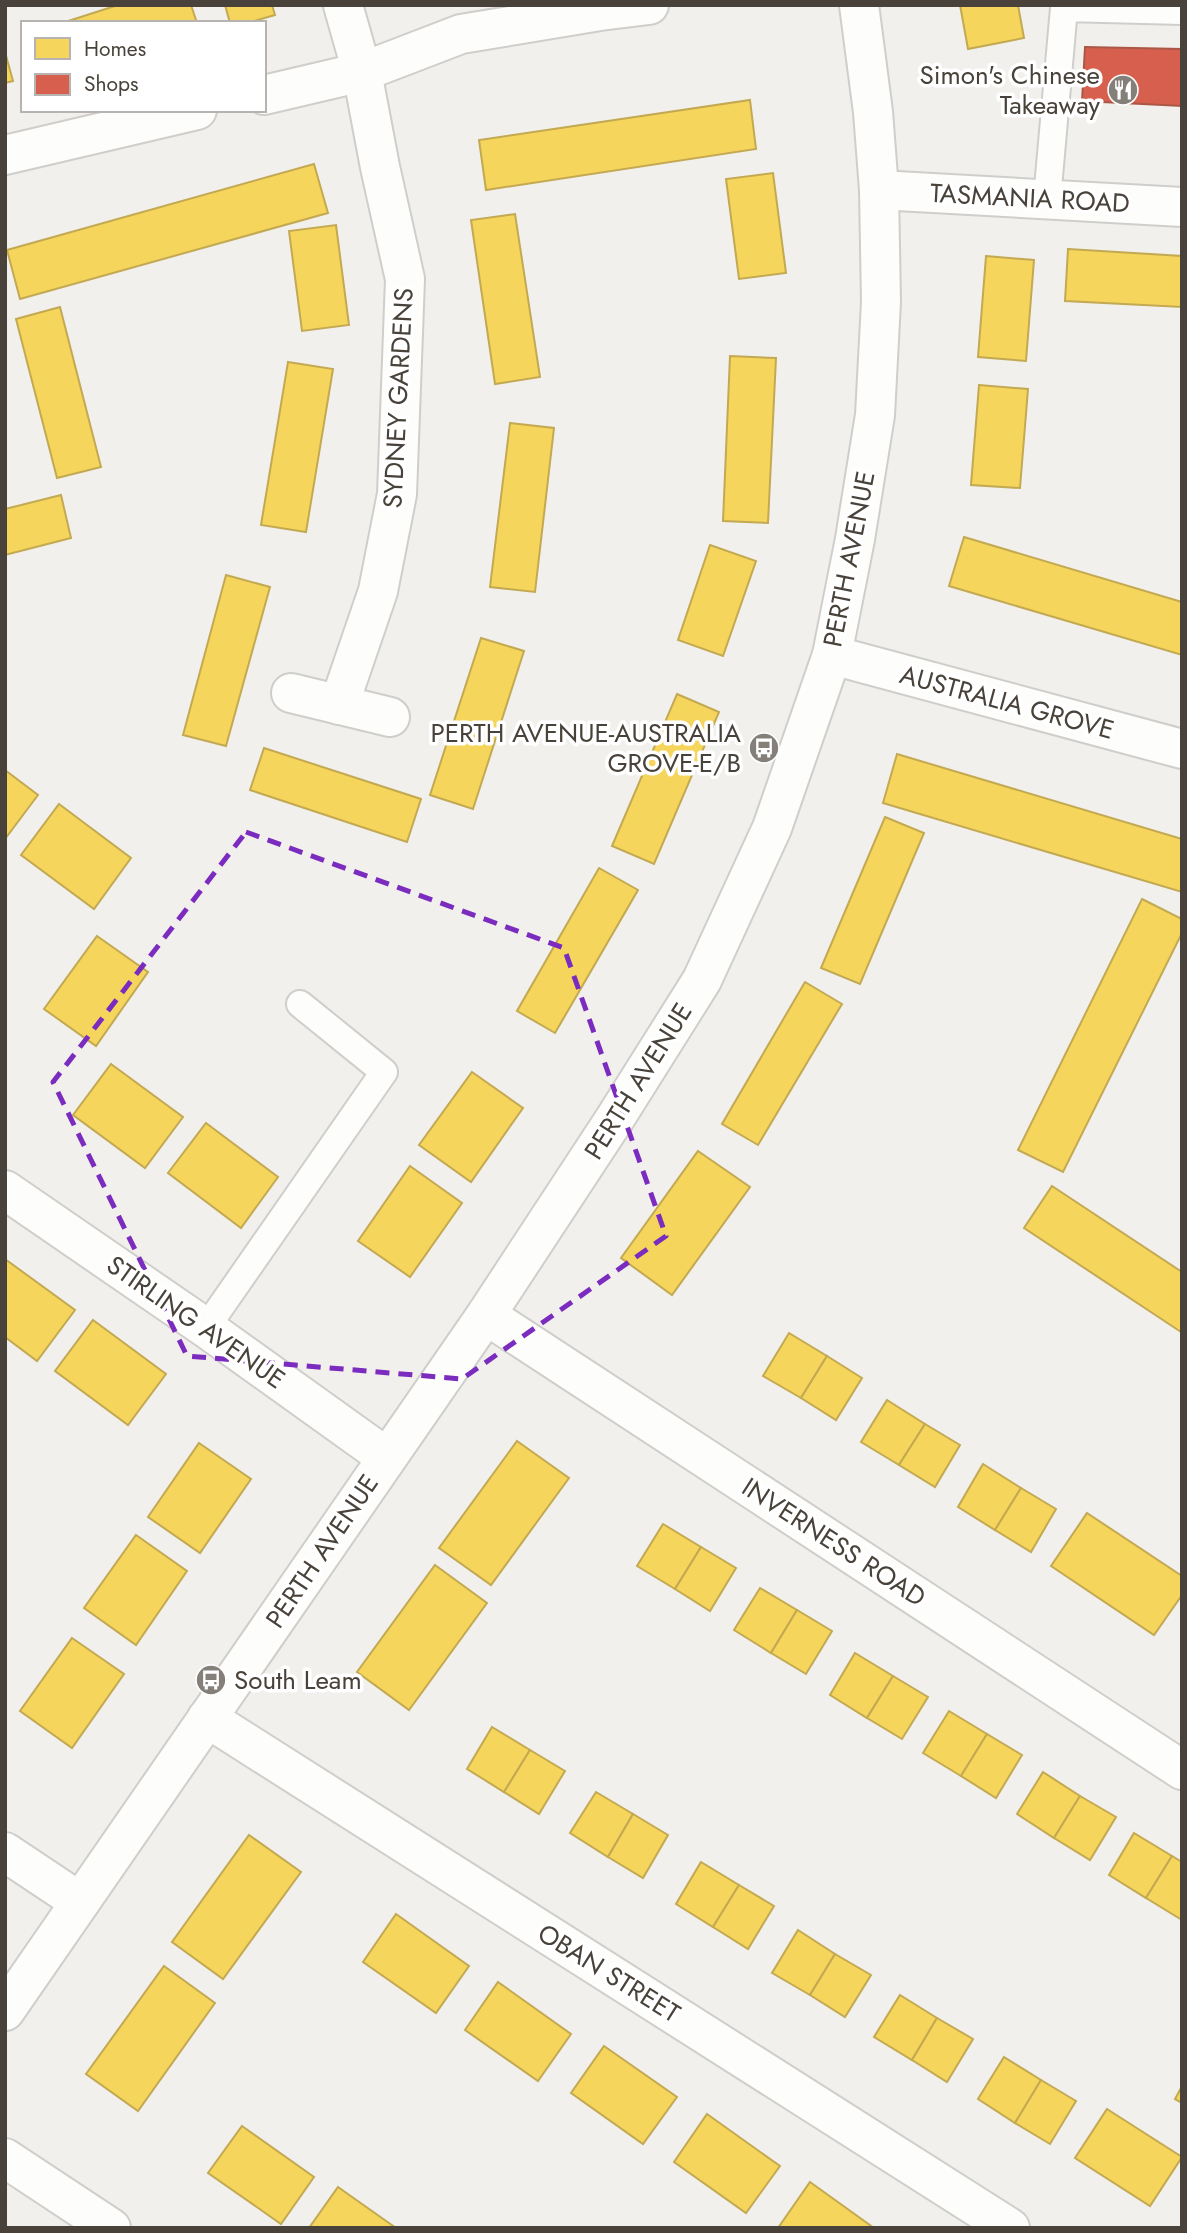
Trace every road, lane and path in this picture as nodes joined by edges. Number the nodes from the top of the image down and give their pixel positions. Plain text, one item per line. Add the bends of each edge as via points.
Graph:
1 (343, 5) edge
2 (649, 5) edge
3 (859, 5) edge
4 (1182, 11) edge
5 (362, 72) junction
6 (266, 94) edge
7 (188, 112) edge
8 (5, 155) edge
9 (879, 190) junction
10 (1047, 199) junction
11 (1182, 207) edge
12 (832, 654) junction
13 (291, 693) dead end
14 (339, 705) junction
15 (390, 717) dead end
16 (1182, 749) edge
17 (300, 1004) dead end
18 (5, 1190) edge
19 (486, 1315) junction
20 (206, 1328) junction
21 (386, 1457) junction
22 (208, 1718) junction
23 (1182, 1770) edge
24 (5, 1852) edge
25 (80, 1902) junction
26 (5, 2011) edge
27 (5, 2158) edge
28 (111, 2228) edge
29 (1010, 2228) edge

1 - 5 street, SYDNEY GARDENS
2 - 5 street via 461,34
3 - 9 street, PERTH AVENUE
4 - 10 lane via 1064,8
5 - 6 street
5 - 14 street, SYDNEY GARDENS via 405,279 397,494 378,591
7 - 8 street
9 - 10 street, TASMANIA ROAD
9 - 12 street, PERTH AVENUE via 881,302 875,415
10 - 11 street, TASMANIA ROAD
12 - 16 street, AUSTRALIA GROVE
12 - 19 street, PERTH AVENUE via 772,828 702,980
13 - 14 street
14 - 15 street
17 - 20 lane via 384,1072
18 - 20 street, STIRLING AVENUE
19 - 21 street, PERTH AVENUE
19 - 23 street, INVERNESS ROAD
20 - 21 street, STIRLING AVENUE
21 - 22 street, PERTH AVENUE
22 - 25 street, PERTH AVENUE
22 - 29 street, OBAN STREET
24 - 25 street
25 - 26 street, PERTH AVENUE
27 - 28 street

